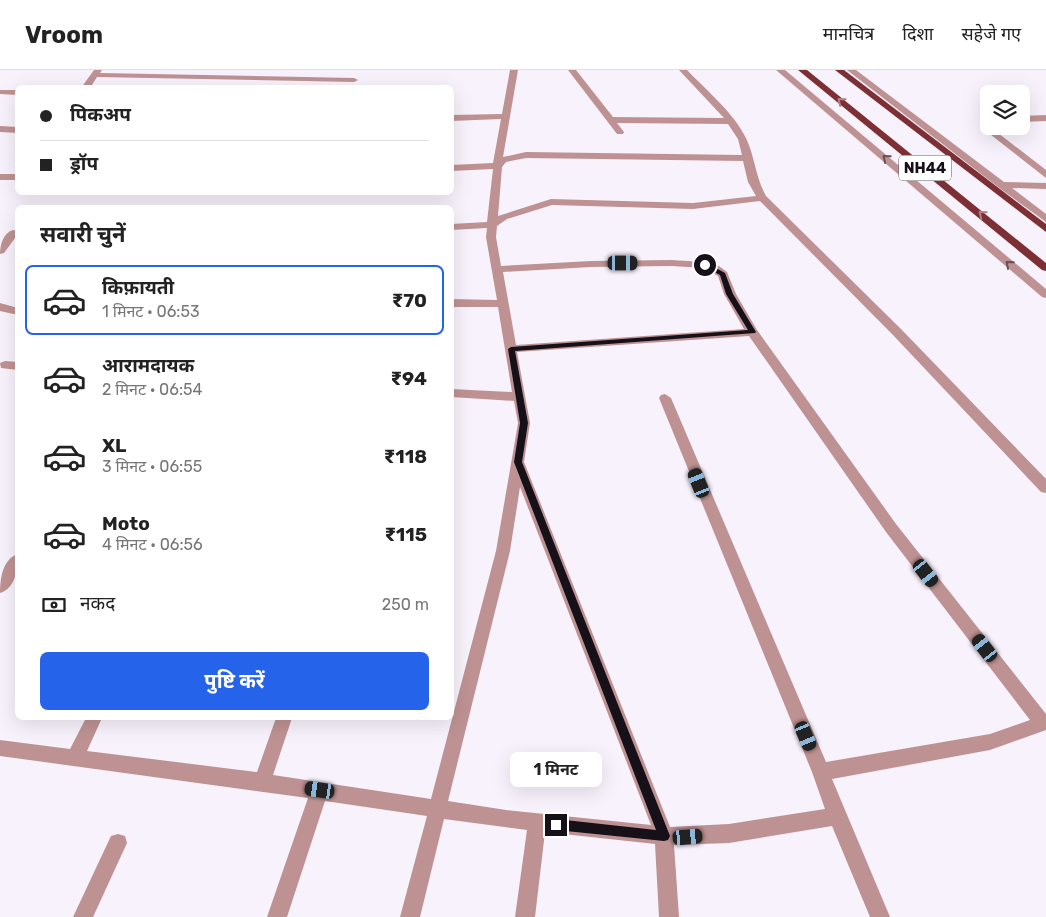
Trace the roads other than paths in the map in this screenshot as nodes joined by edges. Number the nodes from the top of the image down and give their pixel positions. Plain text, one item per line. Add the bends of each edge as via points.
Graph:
1 (514, 70) edge
2 (572, 70) edge
3 (683, 70) edge
4 (780, 70) edge
5 (802, 70) edge
6 (839, 70) edge
7 (851, 70) edge
8 (97, 72) edge
9 (192, 73) edge
10 (354, 80) dead end
11 (87, 85) edge
12 (0, 92) edge
13 (15, 93) edge
14 (506, 116) junction
15 (454, 118) edge
16 (1046, 118) edge
17 (1030, 119) edge
18 (610, 120) junction
19 (731, 121) junction
20 (0, 129) edge
21 (15, 130) edge
22 (620, 132) dead end
23 (997, 135) edge
24 (747, 158) junction
25 (498, 166) junction
26 (454, 168) edge
27 (1044, 172) edge
28 (0, 177) edge
29 (15, 177) edge
30 (990, 185) junction
31 (1004, 185) junction
32 (1046, 186) edge
33 (762, 198) junction
34 (1046, 219) edge
35 (492, 225) junction
36 (454, 227) edge
37 (1046, 229) edge
38 (0, 233) edge
39 (15, 233) edge
40 (0, 251) edge
41 (498, 268) junction
42 (1046, 268) edge
43 (1046, 295) edge
44 (454, 303) edge
45 (503, 304) junction
46 (0, 307) edge
47 (15, 311) edge
48 (752, 332) junction
49 (511, 349) junction
50 (454, 393) edge
51 (519, 397) junction
52 (665, 398) dead end
53 (518, 462) junction
54 (1046, 488) edge
55 (15, 564) edge
56 (0, 587) edge
57 (93, 720) edge
58 (283, 720) edge
59 (1045, 723) edge
60 (0, 748) edge
61 (75, 758) junction
62 (821, 772) junction
63 (262, 782) junction
64 (320, 790) junction
65 (438, 808) junction
66 (837, 816) junction
67 (538, 823) junction
68 (664, 836) junction
69 (118, 843) dead end
70 (83, 917) edge
71 (277, 917) edge
72 (410, 917) edge
73 (525, 917) edge
74 (668, 917) edge
75 (880, 917) edge

1 - 14 street
2 - 18 street
3 - 19 street
43 -> 4 street
42 -> 5 highway, NH44
6 - 30 highway, NH44
7 - 31 street
8 - 9 street
8 - 11 street
9 - 10 street
12 - 13 street
14 - 15 street
14 - 25 street
16 - 17 street
18 - 19 street
18 - 22 street
19 - 24 street via 742,139
20 - 21 street
23 - 27 street
24 - 25 street via 526,155 503,160
24 - 33 street via 752,182
25 - 26 street
25 - 35 street
28 - 29 street
30 - 31 street
30 - 37 highway, NH44
31 - 32 street
31 - 34 street
33 - 35 street via 693,206 551,202 503,217
33 - 54 street via 897,332
35 - 36 street
35 - 41 street via 491,236
38 - 39 street
39 - 40 street
41 - 45 street
41 - 48 street via 591,264 705,265 723,274 730,294
44 - 45 street
45 - 49 street
46 - 47 street
48 - 49 street
48 - 59 street via 891,528
49 - 51 street
50 - 51 street
51 - 53 street via 524,423
52 - 62 street
53 - 65 street via 503,551
53 - 68 street
55 - 56 street
57 - 61 street
58 - 63 street
59 - 62 street via 990,742
60 - 61 street
61 - 63 street
62 - 66 street
63 - 64 street
64 - 65 street
64 - 71 street
65 - 67 street
65 - 72 street
66 - 68 street via 712,835
66 - 75 street
67 - 68 street
67 - 73 street
68 - 74 street
69 - 70 street

